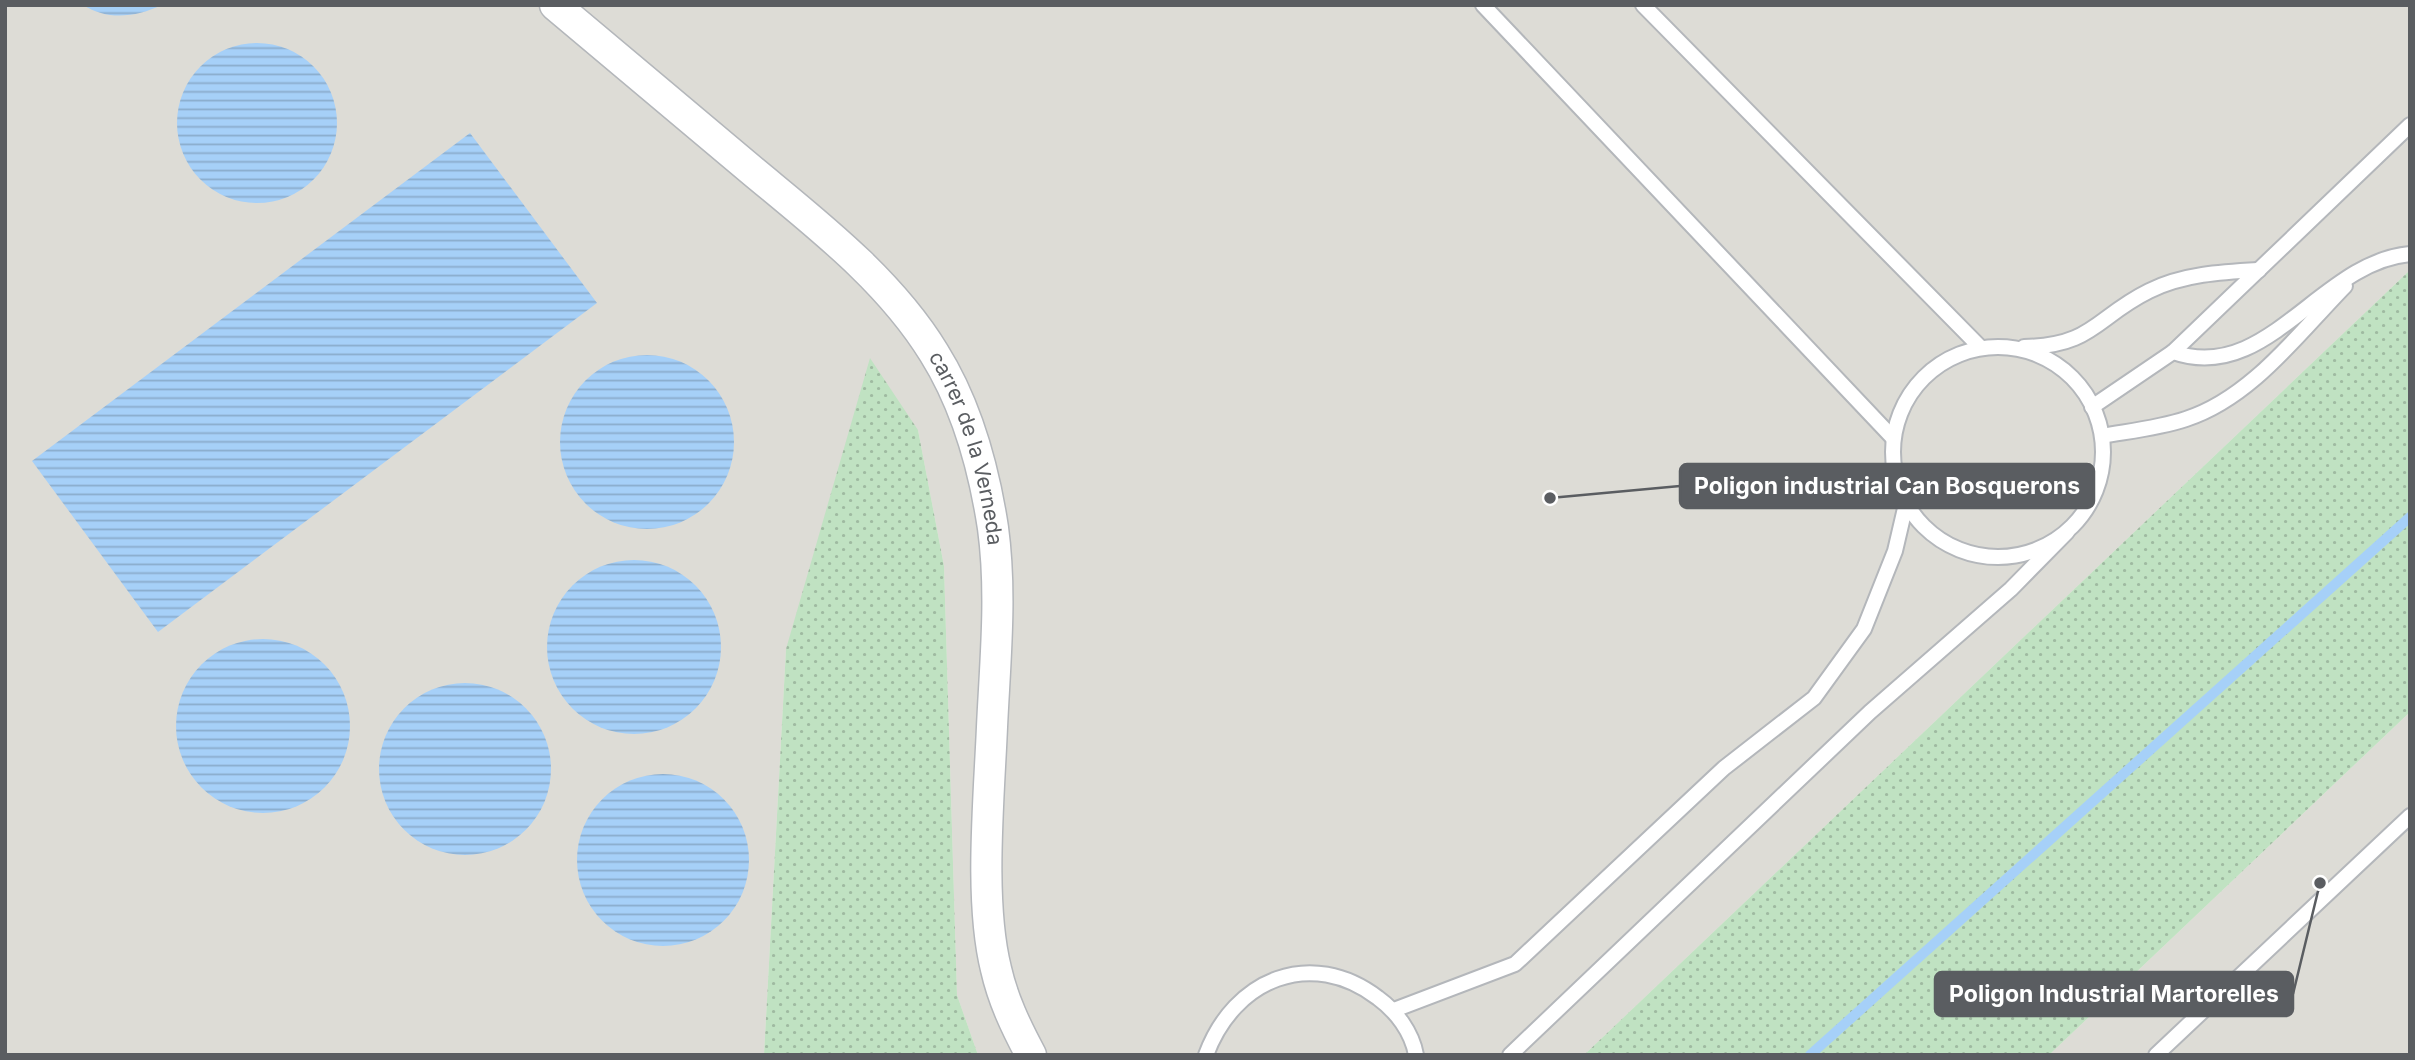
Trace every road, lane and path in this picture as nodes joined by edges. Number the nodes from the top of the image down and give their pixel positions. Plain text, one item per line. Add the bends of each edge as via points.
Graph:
1 (555, 5) edge
2 (1483, 5) edge
3 (1643, 5) edge
4 (2410, 125) edge
5 (2410, 254) edge
6 (2361, 270) junction
7 (2259, 271) junction
8 (2002, 347) junction
9 (1981, 348) junction
10 (2172, 352) junction
11 (2092, 407) junction
12 (2102, 436) junction
13 (1893, 438) junction
14 (1906, 504) junction
15 (2067, 532) junction
16 (2410, 816) edge
17 (1394, 1010) junction
18 (1031, 1055) edge
19 (1206, 1055) edge
20 (1416, 1055) edge
21 (1510, 1055) edge
22 (2157, 1055) edge

1 - 18 street, carrer de la Verneda via 870,274 909,316 957,397 993,530 997,598 988,821 995,967 1012,1021
2 - 13 lane
3 - 9 lane
4 - 7 lane
5 - 6 lane
6 - 10 lane via 2246,349 2196,360
6 - 12 lane via 2254,379 2219,403 2188,419
7 - 8 lane via 2175,280 2147,292 2080,338 2048,347
7 - 10 lane
8 - 9 lane
8 - 11 lane via 2024,350 2055,365 2080,387
9 - 13 lane via 1960,353 1928,373 1905,402
10 - 11 lane
11 - 12 lane
12 - 15 lane via 2100,478 2092,498
13 - 14 lane via 1897,484
14 - 15 lane via 1934,537 1971,555 2032,553
14 - 17 lane via 1895,551 1864,629 1814,698 1724,768 1515,964
15 - 21 lane via 2011,589 1870,712
16 - 22 lane
17 - 19 lane via 1358,982 1314,972 1269,981 1240,1000 1216,1027
17 - 20 lane

